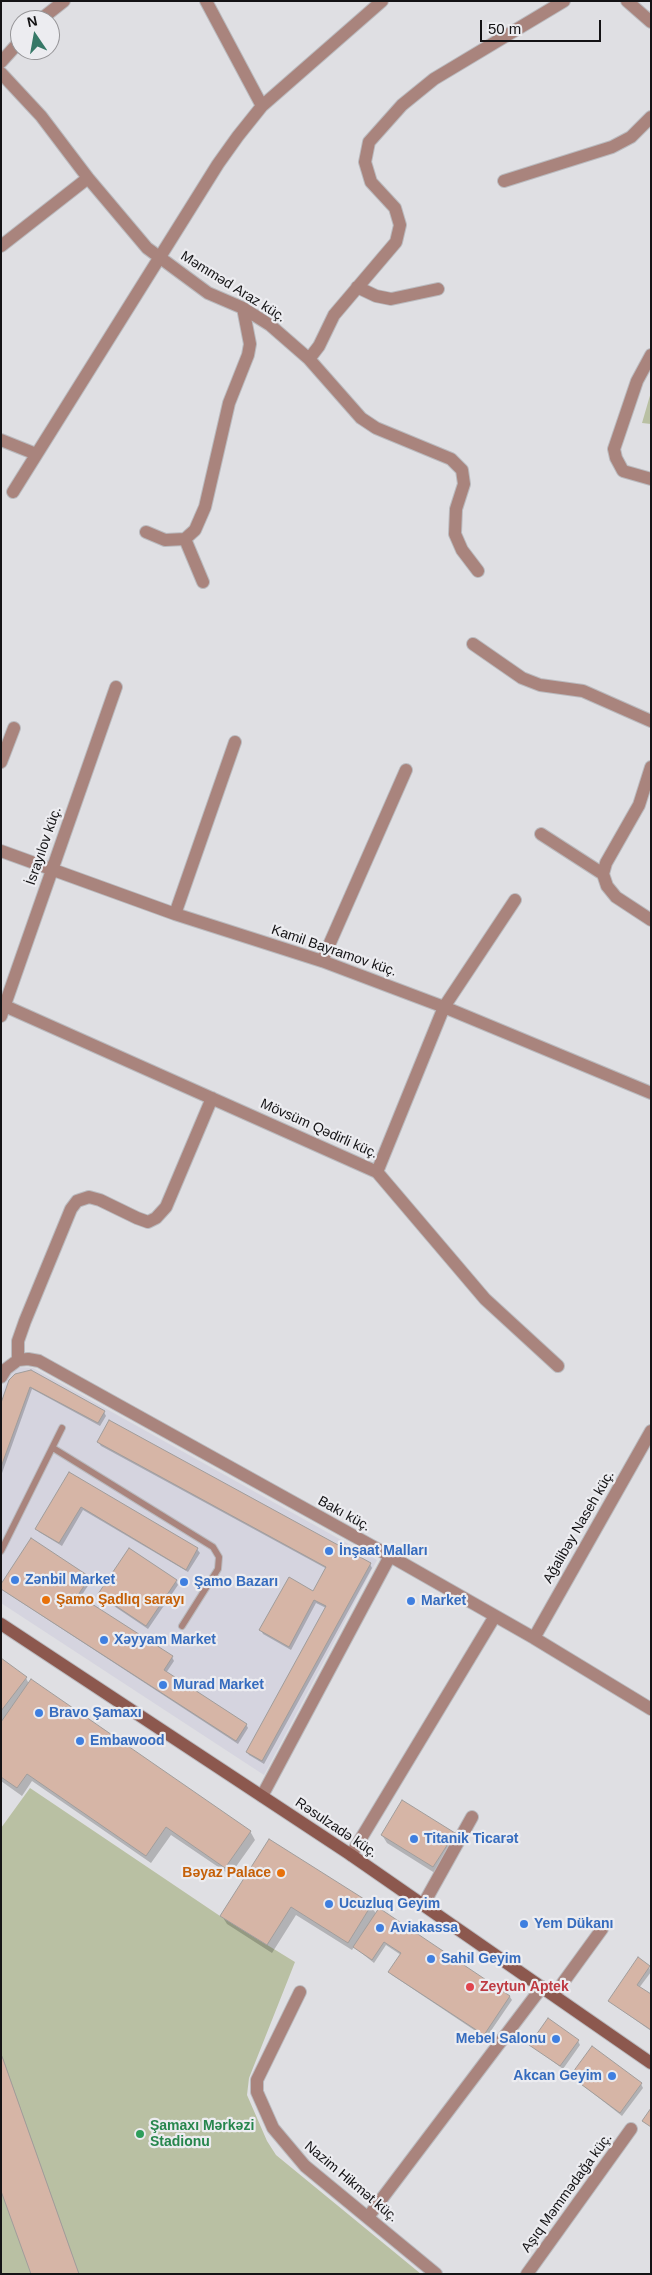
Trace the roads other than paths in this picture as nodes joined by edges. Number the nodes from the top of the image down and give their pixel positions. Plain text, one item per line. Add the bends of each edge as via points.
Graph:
1 (64, 1) edge
2 (206, 1) edge
3 (382, 1) edge
4 (564, 1) edge
5 (627, 1) edge
6 (53, 10) edge
7 (651, 22) edge
8 (10, 52) edge
9 (1, 62) edge
10 (1, 73) edge
11 (262, 106) junction
12 (651, 117) edge
13 (88, 178) junction
14 (504, 181) dead end
15 (1, 246) edge
16 (160, 259) junction
17 (357, 288) junction
18 (438, 289) dead end
19 (244, 308) junction
20 (651, 355) edge
21 (309, 360) junction
22 (1, 440) edge
23 (36, 454) junction
24 (651, 479) edge
25 (13, 492) dead end
26 (146, 532) dead end
27 (186, 539) junction
28 (478, 572) dead end
29 (203, 582) dead end
30 (473, 644) dead end
31 (116, 687) dead end
32 (651, 721) edge
33 (14, 728) dead end
34 (235, 742) dead end
35 (1, 762) edge
36 (651, 767) edge
37 (406, 770) dead end
38 (541, 834) dead end
39 (1, 851) edge
40 (52, 869) junction
41 (603, 874) junction
42 (515, 900) dead end
43 (176, 914) junction
44 (651, 920) edge
45 (322, 962) junction
46 (444, 1007) junction
47 (3, 1011) edge
48 (651, 1093) edge
49 (212, 1098) junction
50 (377, 1172) junction
51 (18, 1360) junction
52 (558, 1366) dead end
53 (1, 1377) edge
54 (62, 1428) dead end
55 (651, 1431) edge
56 (53, 1448) junction
57 (1, 1551) edge
58 (390, 1556) junction
59 (495, 1616) junction
60 (1, 1624) edge
61 (182, 1626) dead end
62 (534, 1638) junction
63 (651, 1709) edge
64 (262, 1796) junction
65 (472, 1817) dead end
66 (351, 1855) junction
67 (423, 1905) junction
68 (602, 1930) dead end
69 (542, 1987) junction
70 (300, 1992) dead end
71 (554, 1995) junction
72 (651, 2063) edge
73 (631, 2129) dead end
74 (368, 2216) junction
75 (436, 2274) edge
76 (527, 2274) edge

1 - 6 street
2 - 11 street
3 - 11 street, Məmməd Araz küç.
4 - 17 street via 434,79 402,104 369,142 365,162 371,182 395,208 400,225 396,242
5 - 7 street
8 - 9 street
10 - 13 street, Məmməd Araz küç. via 41,116
11 - 16 street, Məmməd Araz küç. via 218,164
12 - 14 street via 631,137 612,147
13 - 15 street
13 - 16 street, Məmməd Araz küç. via 137,237
16 - 19 street, Məmməd Araz küç. via 208,293
16 - 23 street, Məmməd Araz küç.
17 - 18 street via 391,299
17 - 21 street via 334,315
19 - 21 street, Məmməd Araz küç. via 270,324
19 - 27 street via 250,344 248,355 229,403 205,508 195,530
20 - 24 street via 634,390 614,449 623,471
21 - 28 street, Məmməd Araz küç. via 361,418 376,428 451,459 462,470 464,484 456,509 455,534
22 - 23 street
23 - 25 street, Məmməd Araz küç.
26 - 27 street via 165,540
27 - 29 street
30 - 32 street via 522,678 583,691
31 - 40 street, İsrayılov küç.
33 - 35 street
34 - 43 street
36 - 41 street via 639,805 606,862
37 - 45 street
38 - 41 street
39 - 40 street, Kamil Bayramov küç.
40 - 43 street, Kamil Bayramov küç.
40 - 47 street, İsrayılov küç.
41 - 44 street via 607,886 616,896
42 - 46 street
43 - 45 street, Kamil Bayramov küç.
45 - 46 street, Kamil Bayramov küç.
46 - 48 street, Kamil Bayramov küç.
46 - 50 street
47 - 49 street, Mövsüm Qədirli küç.
49 - 50 street, Mövsüm Qədirli küç.
49 - 51 street via 166,1207 156,1218 148,1222 89,1197 77,1201 71,1209 18,1340
50 - 52 street, Mövsüm Qədirli küç. via 485,1299
51 - 53 street
51 - 58 street, Bakı küç. via 39,1361
54 - 56 lane
55 - 62 street, Ağalibəy Naseh küç.
56 - 57 lane
56 - 61 lane via 213,1547 219,1557 218,1569
58 - 59 street, Bakı küç.
58 - 64 street
59 - 62 street, Bakı küç.
59 - 66 street
60 - 64 street, Rəsulzadə küç.
62 - 63 street, Bakı küç.
64 - 66 street, Rəsulzadə küç.
65 - 67 street
66 - 67 street, Rəsulzadə küç.
67 - 69 street, Rəsulzadə küç.
68 - 71 street
69 - 71 street, Rəsulzadə küç.
69 - 74 street
70 - 74 street, Nazim Hikmət küç. via 258,2080 257,2092 273,2128 294,2155
71 - 72 street, Rəsulzadə küç.
73 - 76 street, Aşıq Məmmədağa küç.
74 - 75 street, Nazim Hikmət küç.

